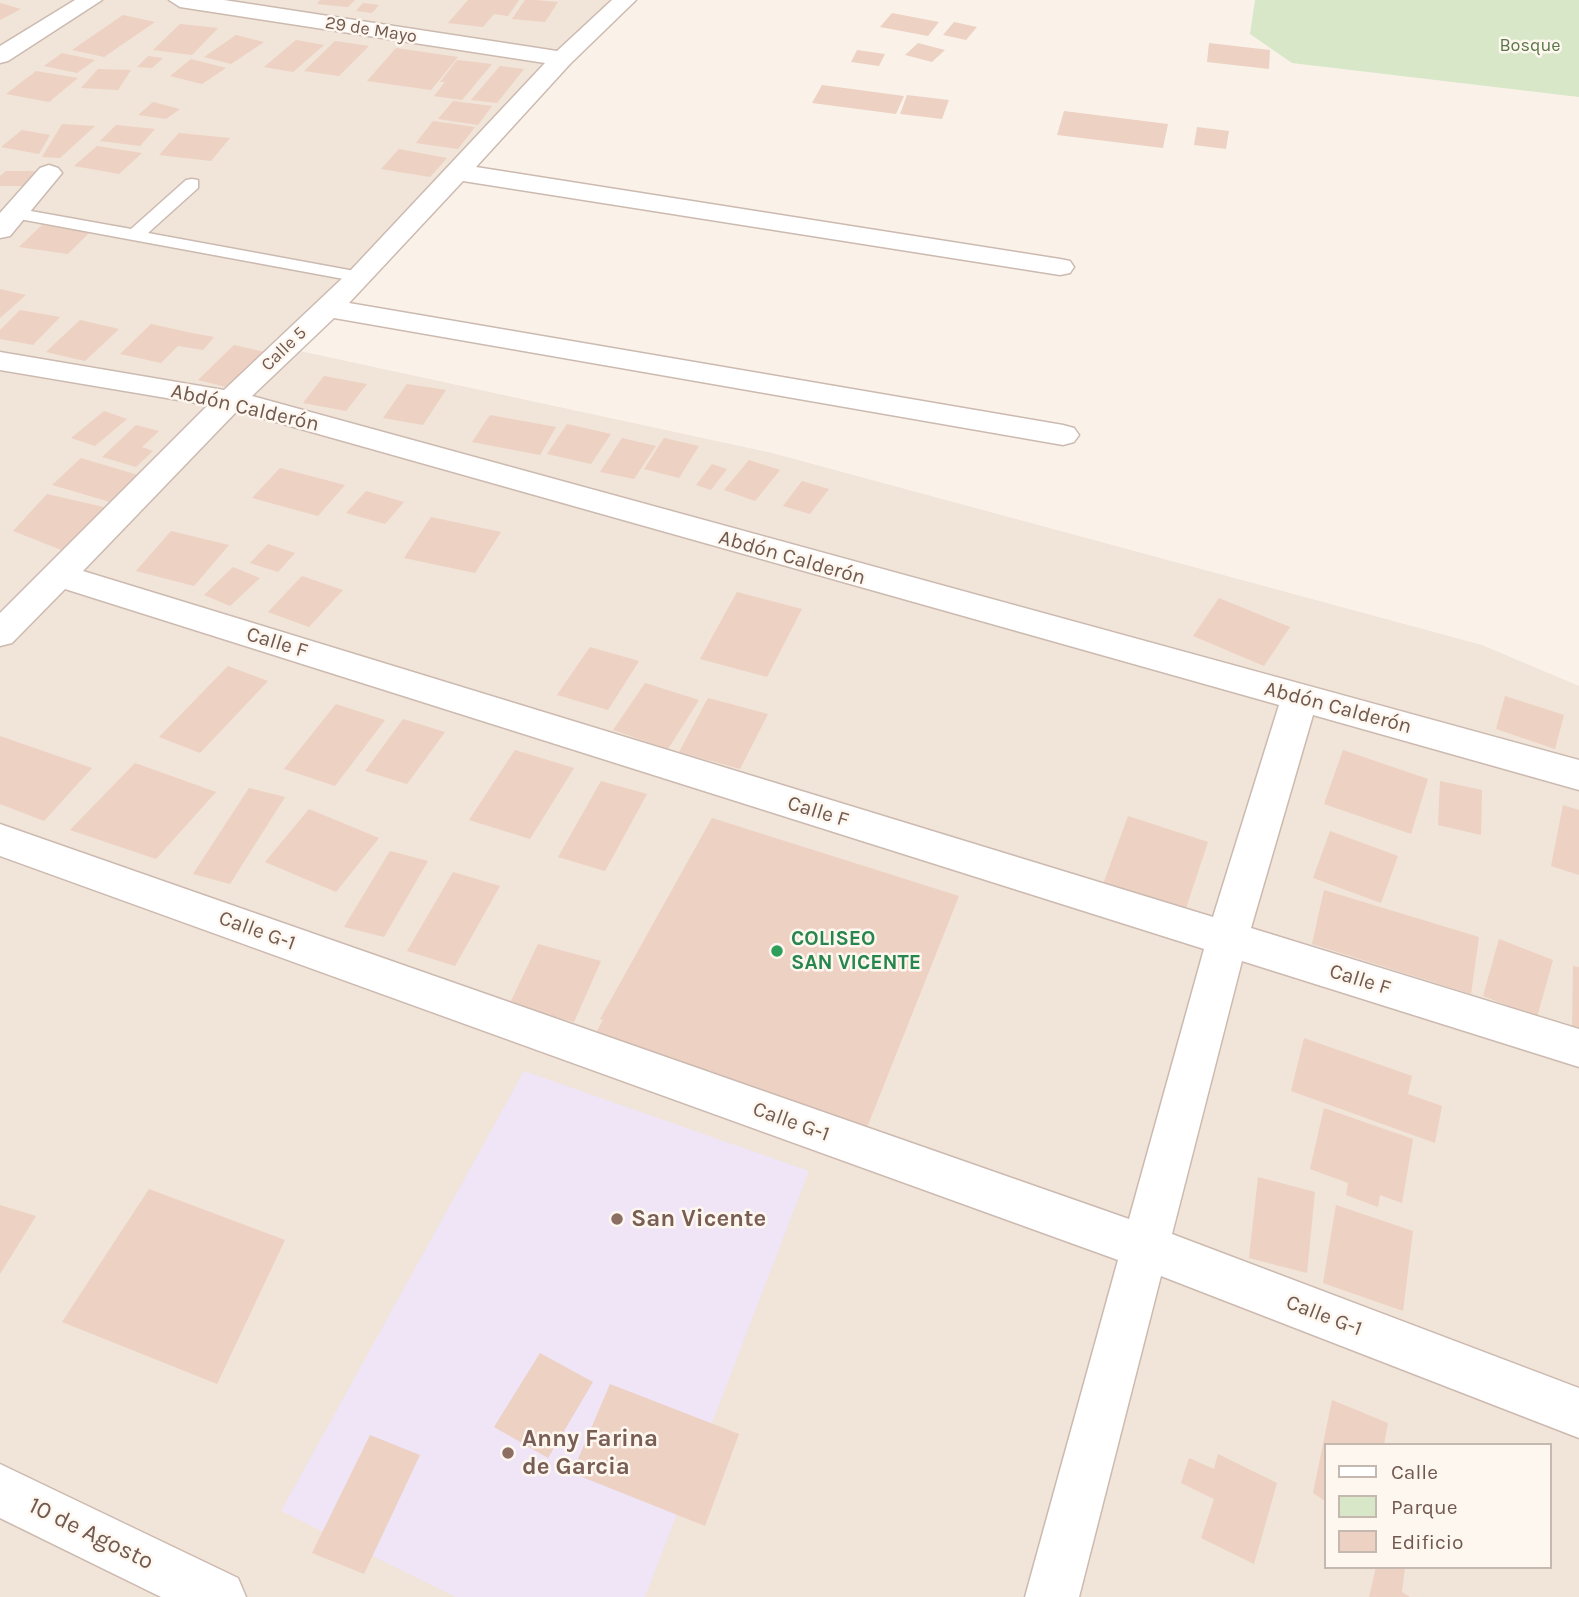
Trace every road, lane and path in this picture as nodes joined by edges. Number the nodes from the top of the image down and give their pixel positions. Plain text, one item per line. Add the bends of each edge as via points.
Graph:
1 (91, 0) edge
2 (180, 0) edge
3 (625, 0) edge
4 (0, 56) edge
5 (562, 60) junction
6 (457, 172) junction
7 (49, 173) dead end
8 (192, 184) dead end
9 (7, 221) edge
10 (136, 234) junction
11 (1060, 267) dead end
12 (359, 276) junction
13 (327, 308) junction
14 (0, 361) edge
15 (231, 400) junction
16 (1063, 435) dead end
17 (58, 575) junction
18 (0, 634) edge
19 (1300, 697) junction
20 (1579, 775) edge
21 (0, 840) edge
22 (1227, 939) junction
23 (1579, 1048) edge
24 (1144, 1247) junction
25 (1579, 1413) edge
26 (0, 1490) edge
27 (219, 1597) edge
28 (1052, 1597) edge

1 - 4 street
2 - 5 street, 29 de Mayo
3 - 5 street, Calle 5
5 - 6 street, Calle 5
6 - 11 street
6 - 12 street, Calle 5
7 - 9 street
8 - 10 lane
9 - 10 lane
10 - 12 lane
12 - 13 street, Calle 5
13 - 15 street, Calle 5
13 - 16 street
14 - 15 street, Abdón Calderón
15 - 17 street, Calle 5
15 - 19 street, Abdón Calderón
17 - 18 street, Calle 5
17 - 22 street, Calle F
19 - 20 street, Abdón Calderón
19 - 22 street
21 - 24 street, Calle G-1
22 - 23 street, Calle F
22 - 24 street
24 - 25 street, Calle G-1
24 - 28 street
26 - 27 street, 10 de Agosto

